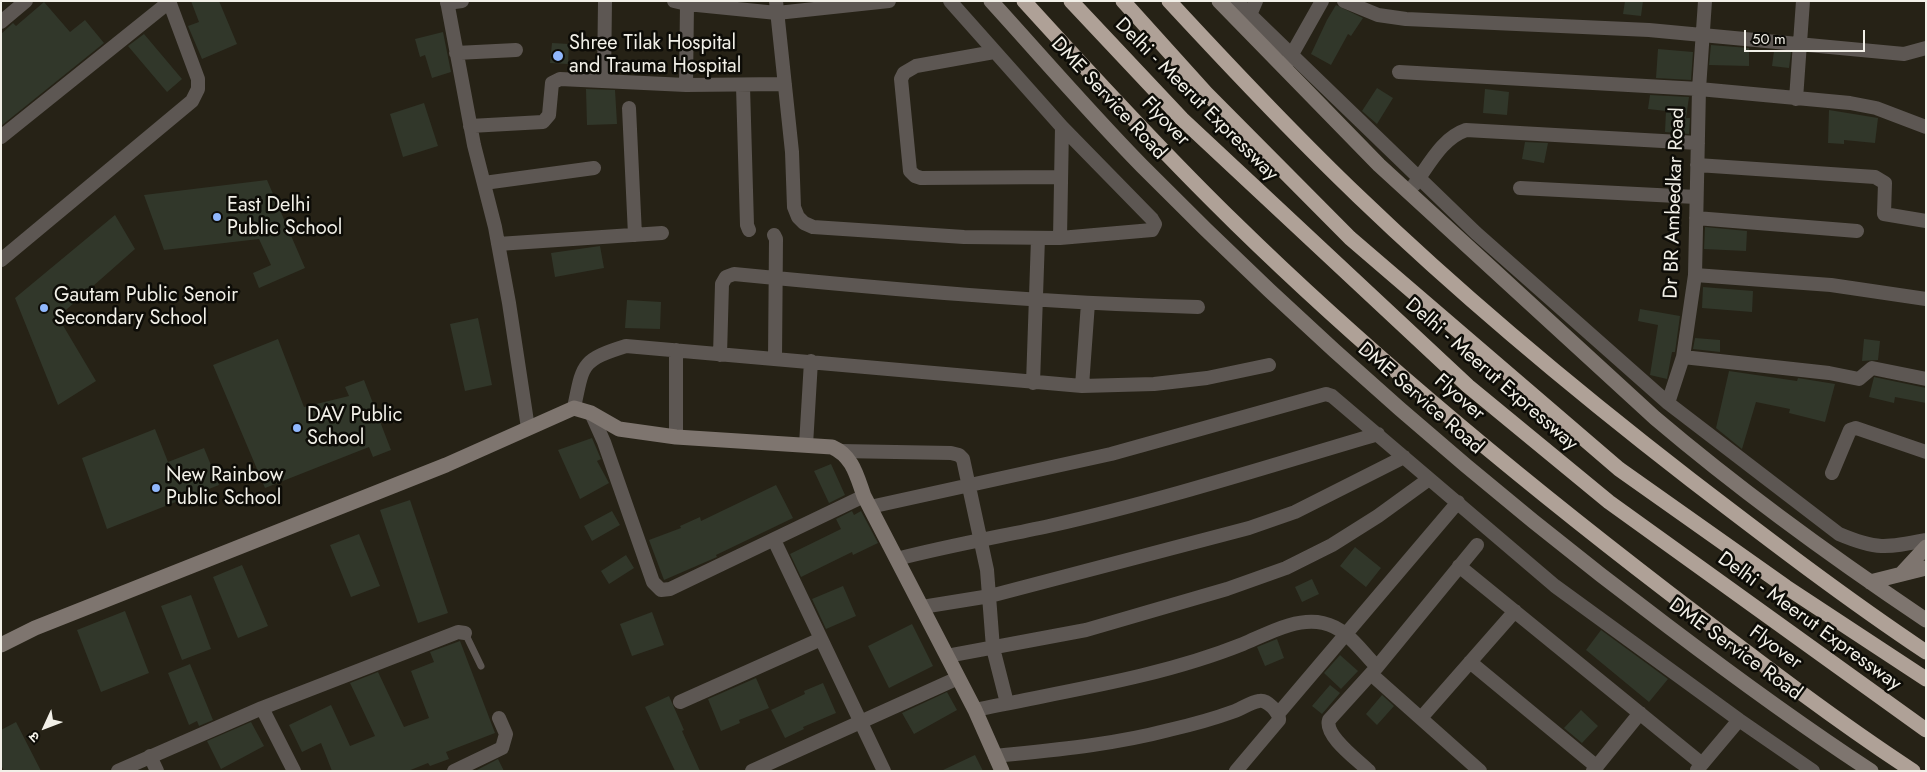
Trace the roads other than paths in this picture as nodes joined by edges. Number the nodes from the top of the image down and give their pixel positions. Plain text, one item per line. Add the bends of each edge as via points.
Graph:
1 (26, 1) edge
2 (462, 1) edge
3 (605, 1) edge
4 (889, 1) edge
5 (950, 1) edge
6 (991, 1) edge
7 (1024, 1) edge
8 (1071, 1) edge
9 (1123, 1) edge
10 (1170, 1) edge
11 (1220, 1) edge
12 (1236, 1) edge
13 (1256, 1) edge
14 (1322, 1) edge
15 (1344, 1) edge
16 (1705, 1) edge
17 (1803, 1) edge
18 (169, 2) edge
19 (447, 2) edge
20 (682, 2) edge
21 (776, 7) edge
22 (1250, 15) junction
23 (1, 22) edge
24 (1702, 35) junction
25 (1800, 44) junction
26 (1926, 48) edge
27 (516, 50) dead end
28 (994, 52) junction
29 (456, 53) junction
30 (1287, 62) junction
31 (1399, 72) dead end
32 (604, 81) junction
33 (785, 84) junction
34 (686, 85) junction
35 (743, 86) junction
36 (1699, 89) junction
37 (1796, 99) junction
38 (629, 108) dead end
39 (470, 126) junction
40 (1062, 127) junction
41 (1926, 127) edge
42 (1, 137) edge
43 (1698, 143) junction
44 (1697, 165) junction
45 (594, 168) dead end
46 (1061, 177) junction
47 (1419, 178) junction
48 (484, 183) junction
49 (1520, 188) dead end
50 (1408, 192) junction
51 (1696, 197) junction
52 (1696, 218) junction
53 (1926, 221) edge
54 (749, 230) dead end
55 (1857, 231) dead end
56 (662, 233) dead end
57 (635, 235) junction
58 (774, 235) dead end
59 (1038, 238) junction
60 (1060, 238) junction
61 (498, 244) junction
62 (1, 260) edge
63 (1695, 275) junction
64 (776, 278) junction
65 (1036, 299) junction
66 (1926, 300) edge
67 (1088, 303) junction
68 (1198, 306) dead end
69 (676, 350) junction
70 (720, 355) junction
71 (1683, 357) junction
72 (775, 359) junction
73 (811, 361) junction
74 (1269, 365) dead end
75 (1926, 379) edge
76 (1033, 383) junction
77 (1082, 386) junction
78 (1668, 403) junction
79 (574, 408) junction
80 (591, 413) junction
81 (528, 428) junction
82 (1378, 434) junction
83 (676, 437) junction
84 (806, 445) junction
85 (840, 450) junction
86 (1926, 452) edge
87 (1404, 457) junction
88 (1832, 474) dead end
89 (1429, 480) junction
90 (970, 485) junction
91 (867, 502) junction
92 (1458, 502) junction
93 (981, 538) junction
94 (774, 540) junction
95 (1926, 540) edge
96 (1477, 546) dead end
97 (1926, 547) edge
98 (896, 559) junction
99 (1459, 566) junction
100 (1926, 568) edge
101 (1900, 576) junction
102 (1870, 582) junction
103 (990, 596) junction
104 (922, 607) junction
105 (1515, 611) junction
106 (1926, 620) edge
107 (465, 633) joint
108 (1346, 633) junction
109 (821, 639) junction
110 (1, 645) edge
111 (993, 648) junction
112 (1926, 652) edge
113 (947, 656) junction
114 (1470, 662) junction
115 (481, 666) dead end
116 (1374, 670) junction
117 (958, 678) junction
118 (1926, 679) edge
119 (680, 702) dead end
120 (1007, 703) junction
121 (262, 708) junction
122 (975, 710) junction
123 (1640, 713) junction
124 (1278, 714) junction
125 (499, 718) dead end
126 (1421, 718) junction
127 (1739, 720) junction
128 (861, 722) junction
129 (1926, 730) edge
130 (150, 756) junction
131 (995, 756) junction
132 (772, 767) edge
133 (1700, 768) edge
134 (1595, 769) edge
135 (118, 771) edge
136 (157, 771) edge
137 (294, 771) edge
138 (454, 771) edge
139 (752, 771) edge
140 (884, 771) edge
141 (1002, 771) edge
142 (1236, 771) edge
143 (1369, 771) edge
144 (1480, 771) edge
145 (1813, 771) edge
146 (1871, 771) edge
147 (1913, 771) edge

1 - 23 street
2 - 19 street
3 - 32 street
4 - 21 street
5 - 28 street
6 - 146 main road, DME Service Road via 1140,164 1264,287 1436,442 1588,566 1772,704
7 - 147 highway, Flyover via 1237,225 1377,354 1597,538 1750,655
8 - 129 highway, Delhi - Meerut Expressway via 1182,120 1468,386 1610,502
9 - 118 highway, Delhi - Meerut Expressway via 1206,93 1350,238 1619,469 1786,587
10 - 112 highway via 1247,85 1359,197 1510,335 1739,517
11 - 30 main road
12 - 22 street
13 - 22 street
14 - 30 street
15 - 24 street via 1378,15 1406,19 1546,23
16 - 24 street, Dr BR Ambedkar Road
17 - 25 street
18 - 42 street
18 - 62 street via 198,79 198,89 192,101
19 - 29 street
20 - 21 street
20 - 34 street
21 - 33 street
22 - 30 street
24 - 25 street
24 - 36 street, Dr BR Ambedkar Road
25 - 26 street via 1904,54
25 - 37 street
27 - 29 street
28 - 40 street
28 - 46 street via 916,66 904,73 901,79 910,171 921,178
29 - 39 street
30 - 47 street
30 - 50 main road
31 - 36 street
32 - 34 street
32 - 39 street via 556,80 551,88 548,115 543,122
33 - 35 street
33 - 59 street via 794,207 804,223 813,227 964,238
34 - 35 street
35 - 54 street
36 - 37 street
36 - 43 street, Dr BR Ambedkar Road
37 - 41 street via 1876,108
38 - 57 street
39 - 48 street
40 - 46 street
40 - 60 street via 1155,224 1152,230 1144,232
43 - 44 street, Dr BR Ambedkar Road
43 - 47 street via 1466,130 1447,140
44 - 51 street, Dr BR Ambedkar Road
44 - 53 street via 1875,176 1884,183 1884,214
45 - 48 street
46 - 60 street
47 - 50 street
47 - 78 street via 1476,233
48 - 61 street
49 - 51 street
50 - 102 main road via 1687,446
51 - 52 street, Dr BR Ambedkar Road
52 - 55 street
52 - 63 street, Dr BR Ambedkar Road
56 - 57 street
57 - 61 street
58 - 64 street
59 - 60 street
59 - 65 street
61 - 81 street
63 - 66 street via 1831,285
63 - 71 street, Dr BR Ambedkar Road
64 - 65 street
64 - 70 street via 734,274 726,277 722,284
64 - 72 street
65 - 67 street
65 - 76 street
67 - 68 street
67 - 77 street
69 - 70 street
69 - 79 street via 626,346 599,355 582,370
69 - 83 street
70 - 72 street
71 - 75 street via 1859,379 1872,368
71 - 78 street, Dr BR Ambedkar Road
72 - 73 street
73 - 76 street
73 - 84 street
74 - 77 street via 1207,378 1154,384
76 - 77 street
78 - 95 street via 1839,534 1866,545 1891,547
79 - 80 main road
79 - 81 main road
80 - 83 main road via 619,429
80 - 94 street via 654,582 661,590 670,590
81 - 110 main road via 446,465 35,628
82 - 87 street
82 - 90 street via 1340,401 1326,394 1172,438
82 - 93 street via 1138,503 1049,526
83 - 84 main road
84 - 85 main road
85 - 90 street via 959,455
85 - 91 main road via 851,462
86 - 88 street via 1856,428 1850,430
87 - 89 street
87 - 103 street via 1295,512 1212,539
89 - 92 street
89 - 111 street via 1332,545 1286,568 1094,628
90 - 91 street
90 - 93 street
91 - 94 street
91 - 98 main road
92 - 108 street
92 - 127 street via 1555,586
93 - 98 street
93 - 103 street
94 - 109 street
96 - 99 street
97 - 101 main road
98 - 104 main road
99 - 105 street
99 - 116 street
100 - 101 main road
101 - 102 main road
102 - 106 main road
103 - 104 street
103 - 111 street
104 - 113 main road
105 - 114 street
105 - 123 street
107 - 115 lane
107 - 121 street via 458,632
108 - 116 street
108 - 120 street via 1322,623 1290,625 1237,646 1130,678
108 - 124 street
109 - 119 street
109 - 128 street
111 - 113 street
111 - 120 street
113 - 117 main road
114 - 126 street
114 - 134 street
116 - 126 street
116 - 143 street via 1328,725 1334,738
117 - 122 main road
117 - 128 street
120 - 122 street
121 - 130 street
121 - 137 street
122 - 131 main road
123 - 133 street
123 - 134 street
124 - 131 street via 1259,700 1235,711 1145,736 1076,748
124 - 142 street via 1279,720
125 - 138 street via 506,734 502,748
126 - 144 street
127 - 133 street
127 - 145 street
128 - 132 street
128 - 140 street
130 - 135 street
130 - 136 street
131 - 141 main road
132 - 139 street

